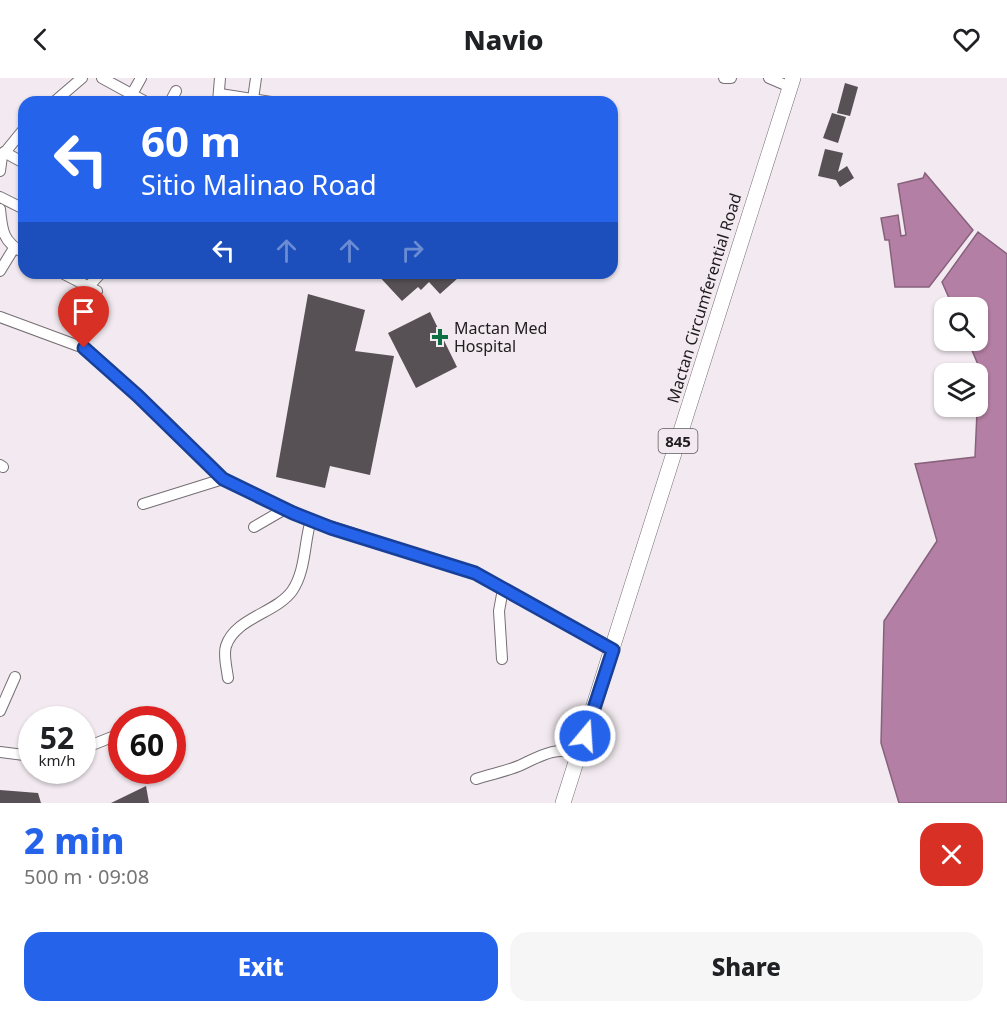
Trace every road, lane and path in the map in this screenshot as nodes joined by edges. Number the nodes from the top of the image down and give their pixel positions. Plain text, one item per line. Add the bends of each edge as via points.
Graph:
1 (82, 78) edge
2 (102, 78) edge
3 (141, 78) edge
4 (220, 78) edge
5 (256, 78) edge
6 (724, 78) edge
7 (731, 78) edge
8 (769, 78) edge
9 (791, 83) edge
10 (176, 91) dead end
11 (132, 94) junction
12 (65, 96) edge
13 (136, 96) edge
14 (173, 96) edge
15 (219, 96) edge
16 (253, 96) edge
17 (18, 136) edge
18 (4, 152) junction
19 (18, 160) edge
20 (0, 171) edge
21 (0, 197) edge
22 (18, 206) edge
23 (0, 209) edge
24 (18, 249) edge
25 (18, 251) edge
26 (0, 271) edge
27 (74, 279) edge
28 (98, 279) edge
29 (0, 317) edge
30 (223, 479) junction
31 (143, 504) dead end
32 (285, 509) junction
33 (311, 520) junction
34 (254, 527) dead end
35 (503, 589) junction
36 (613, 650) junction
37 (502, 660) dead end
38 (15, 677) dead end
39 (228, 678) dead end
40 (0, 711) edge
41 (0, 752) edge
42 (18, 754) edge
43 (579, 754) junction
44 (476, 779) dead end
45 (563, 803) edge

1 - 12 street
2 - 11 street
3 - 11 street
4 - 15 street
5 - 16 street
6 - 7 street
8 - 9 street
9 - 36 main road, Mactan Circumferential Road / 845
10 - 14 street
11 - 13 street
17 - 18 street
18 - 19 street
18 - 20 street
21 - 22 street
23 - 24 street via 6,241
25 - 26 street
27 - 28 street via 93,289
29 - 30 street via 84,348
30 - 31 street
30 - 32 street
32 - 33 street
32 - 34 street
33 - 35 street via 475,573
33 - 39 street via 293,590 281,603 265,610 233,635 225,648
35 - 36 street
35 - 37 street via 499,611
36 - 43 main road, Mactan Circumferential Road / 845
38 - 40 street
41 - 42 street
43 - 44 street via 566,750 545,752
43 - 45 main road, Mactan Circumferential Road / 845

